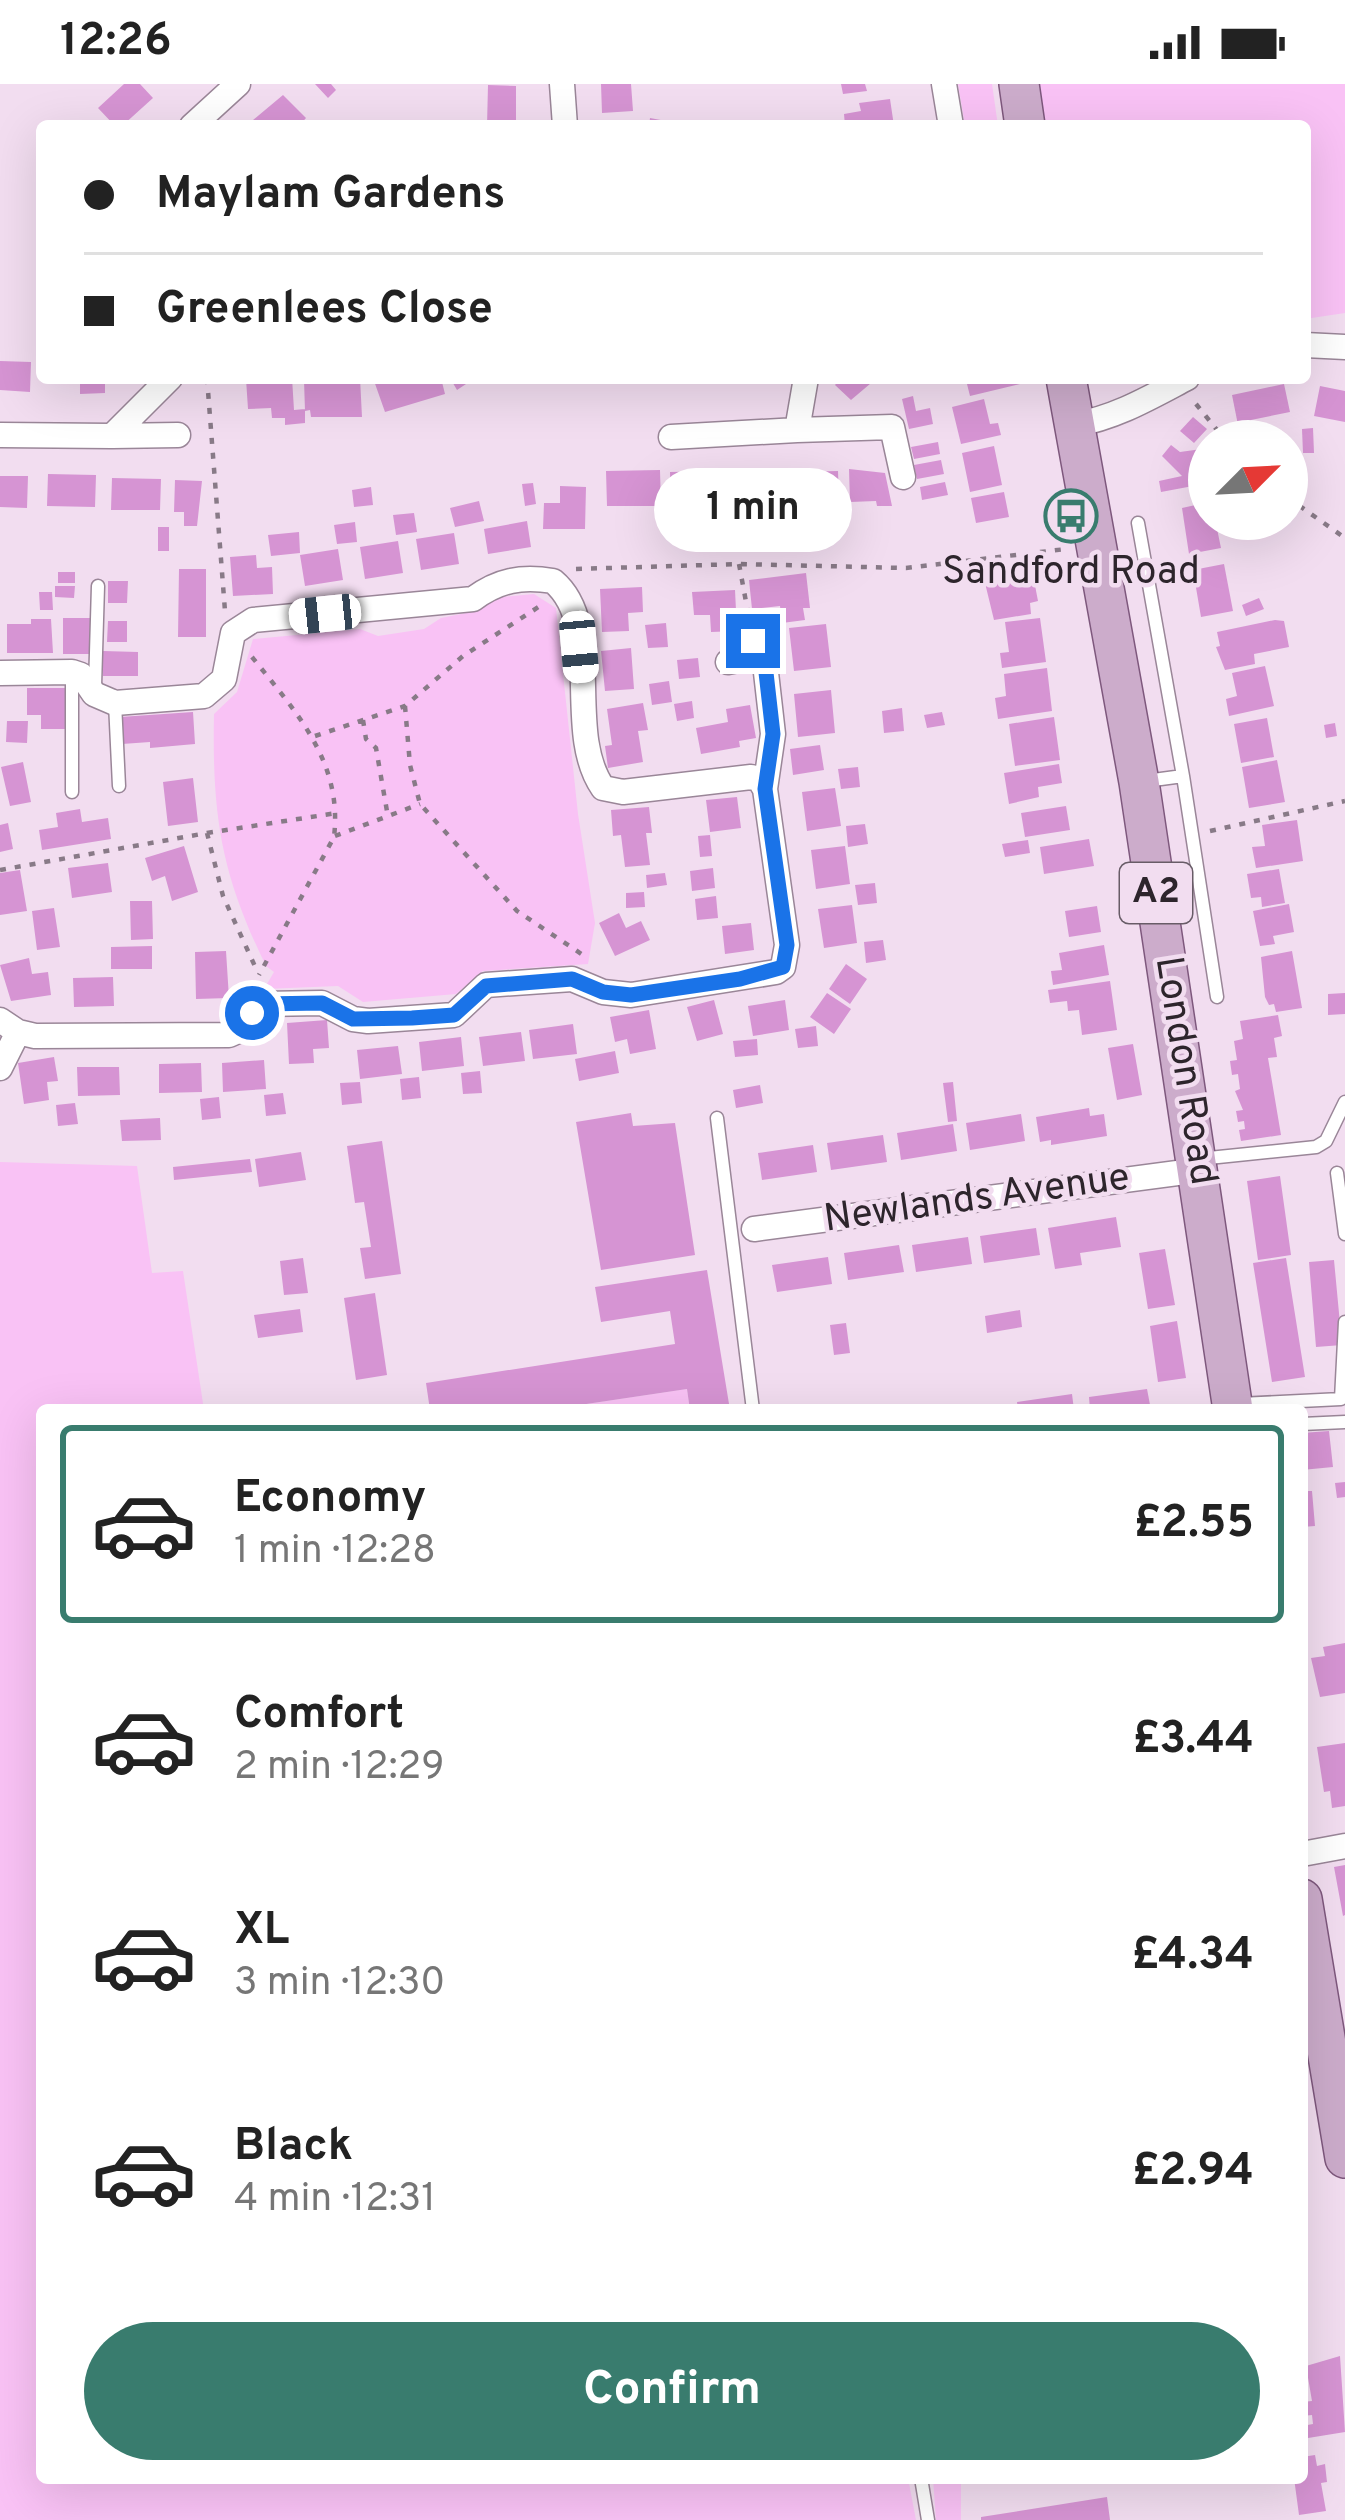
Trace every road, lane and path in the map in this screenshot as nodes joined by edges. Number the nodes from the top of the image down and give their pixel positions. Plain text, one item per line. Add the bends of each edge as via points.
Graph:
1 (238, 84) edge
2 (562, 84) edge
3 (944, 84) edge
4 (1019, 84) edge
5 (199, 120) edge
6 (565, 120) edge
7 (950, 120) edge
8 (1024, 120) edge
9 (1311, 345) edge
10 (1345, 347) edge
11 (164, 384) edge
12 (805, 384) edge
13 (1067, 384) edge
14 (1175, 384) edge
15 (1186, 384) edge
16 (1211, 420) edge
17 (1074, 425) junction
18 (797, 430) junction
19 (0, 435) edge
20 (178, 435) dead end
21 (112, 436) junction
22 (670, 436) dead end
23 (903, 477) dead end
24 (1308, 512) edge
25 (1138, 523) dead end
26 (1345, 538) edge
27 (1096, 545) junction
28 (739, 563) junction
29 (98, 586) dead end
30 (564, 590) junction
31 (758, 648) junction
32 (728, 662) dead end
33 (72, 672) junction
34 (0, 673) edge
35 (105, 698) junction
36 (404, 706) junction
37 (363, 719) junction
38 (315, 736) dead end
39 (1183, 776) junction
40 (1139, 782) junction
41 (119, 786) dead end
42 (765, 789) junction
43 (72, 792) dead end
44 (1345, 801) edge
45 (420, 804) junction
46 (388, 817) junction
47 (207, 833) junction
48 (1193, 834) junction
49 (334, 836) junction
50 (0, 870) edge
51 (584, 956) dead end
52 (259, 975) junction
53 (1217, 997) dead end
54 (261, 1004) junction
55 (9, 1026) edge
56 (0, 1068) edge
57 (1345, 1102) edge
58 (717, 1118) dead end
59 (1198, 1165) junction
60 (1336, 1173) dead end
61 (754, 1229) dead end
62 (1345, 1234) edge
63 (1345, 1322) edge
64 (752, 1404) edge
65 (1232, 1404) edge
66 (1279, 1404) edge
67 (1345, 1422) edge
68 (1308, 1424) edge
69 (1345, 1846) edge
70 (1308, 1853) edge
71 (1308, 1935) edge
72 (1345, 2158) edge
73 (922, 2484) edge
74 (928, 2520) edge

1 - 5 street
2 - 6 street
3 - 7 street
4 - 8 main road
9 - 10 street
11 - 21 street
12 - 18 street
13 - 17 main road, London Road / A2
14 - 17 street
15 - 16 path
17 - 27 main road, London Road / A2
18 - 22 street
18 - 23 street via 892,427
19 - 21 street
20 - 21 street
24 - 26 path
25 - 39 lane
27 - 28 path via 906,568
27 - 40 main road, London Road / A2
28 - 30 path via 577,567
28 - 31 path
29 - 35 lane
30 - 35 street via 531,577 496,582 473,598 253,620 233,633 224,679 204,696
30 - 36 path
30 - 42 street via 575,609 589,761 603,788 751,777
31 - 32 street
31 - 42 street via 773,734
33 - 34 street
33 - 35 street
33 - 43 lane
35 - 41 lane
36 - 37 path
36 - 45 path
37 - 38 path
37 - 46 path
39 - 40 lane
39 - 48 lane
40 - 59 main road, London Road / A2
42 - 54 street via 787,945 776,972 631,995 572,979 486,986 454,1015 368,1021 322,1003
44 - 48 path
45 - 46 path
45 - 51 path via 517,911
46 - 49 path
47 - 49 path via 337,813
47 - 50 path
47 - 52 path
48 - 53 lane
49 - 52 path
52 - 54 path
54 - 55 street via 229,1035 35,1036
55 - 56 street
57 - 59 lane via 1316,1147
58 - 64 lane
59 - 61 street, Newlands Avenue
59 - 65 main road, London Road / A2
60 - 62 lane
63 - 66 lane via 1341,1400
67 - 68 lane
69 - 70 street
71 - 72 main road
73 - 74 lane

